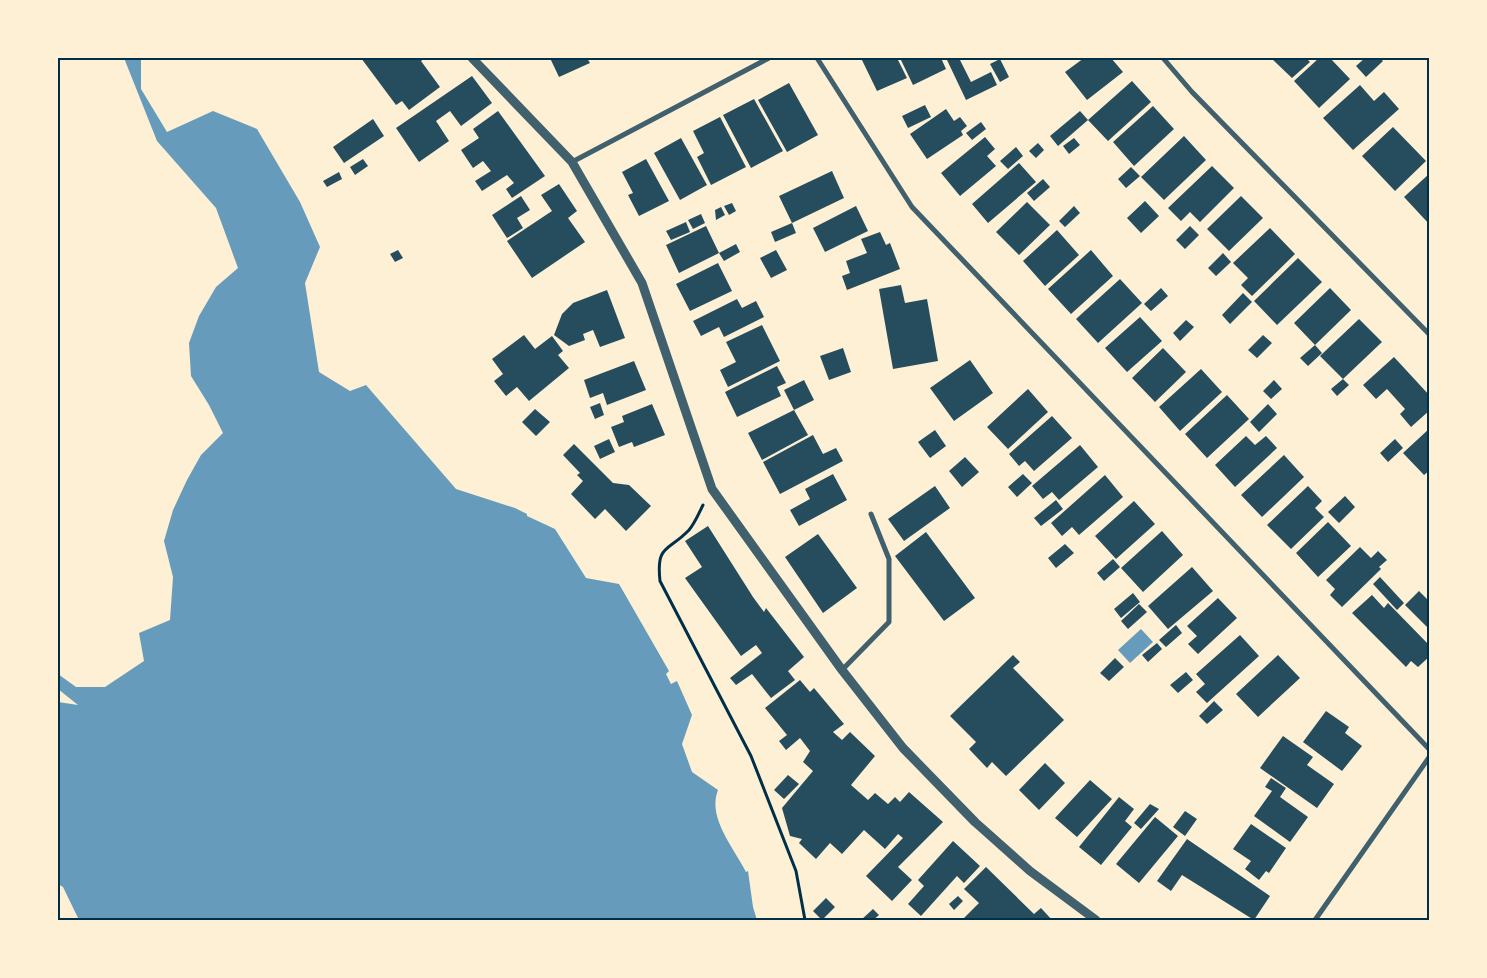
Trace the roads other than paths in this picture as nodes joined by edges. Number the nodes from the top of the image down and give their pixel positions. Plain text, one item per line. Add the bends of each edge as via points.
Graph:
1 (472, 58) edge
2 (769, 58) edge
3 (817, 58) edge
4 (1162, 58) edge
5 (572, 162) junction
6 (1430, 335) edge
7 (871, 514) dead end
8 (842, 670) junction
9 (1430, 750) edge
10 (1430, 756) edge
11 (1096, 920) edge
12 (1315, 920) edge

1 - 5 street
2 - 5 street
3 - 9 street via 912,207
4 - 6 street
5 - 8 street via 642,283 712,489
7 - 8 street via 889,559 889,622
8 - 11 street via 903,748 966,813 1030,871
10 - 12 street

